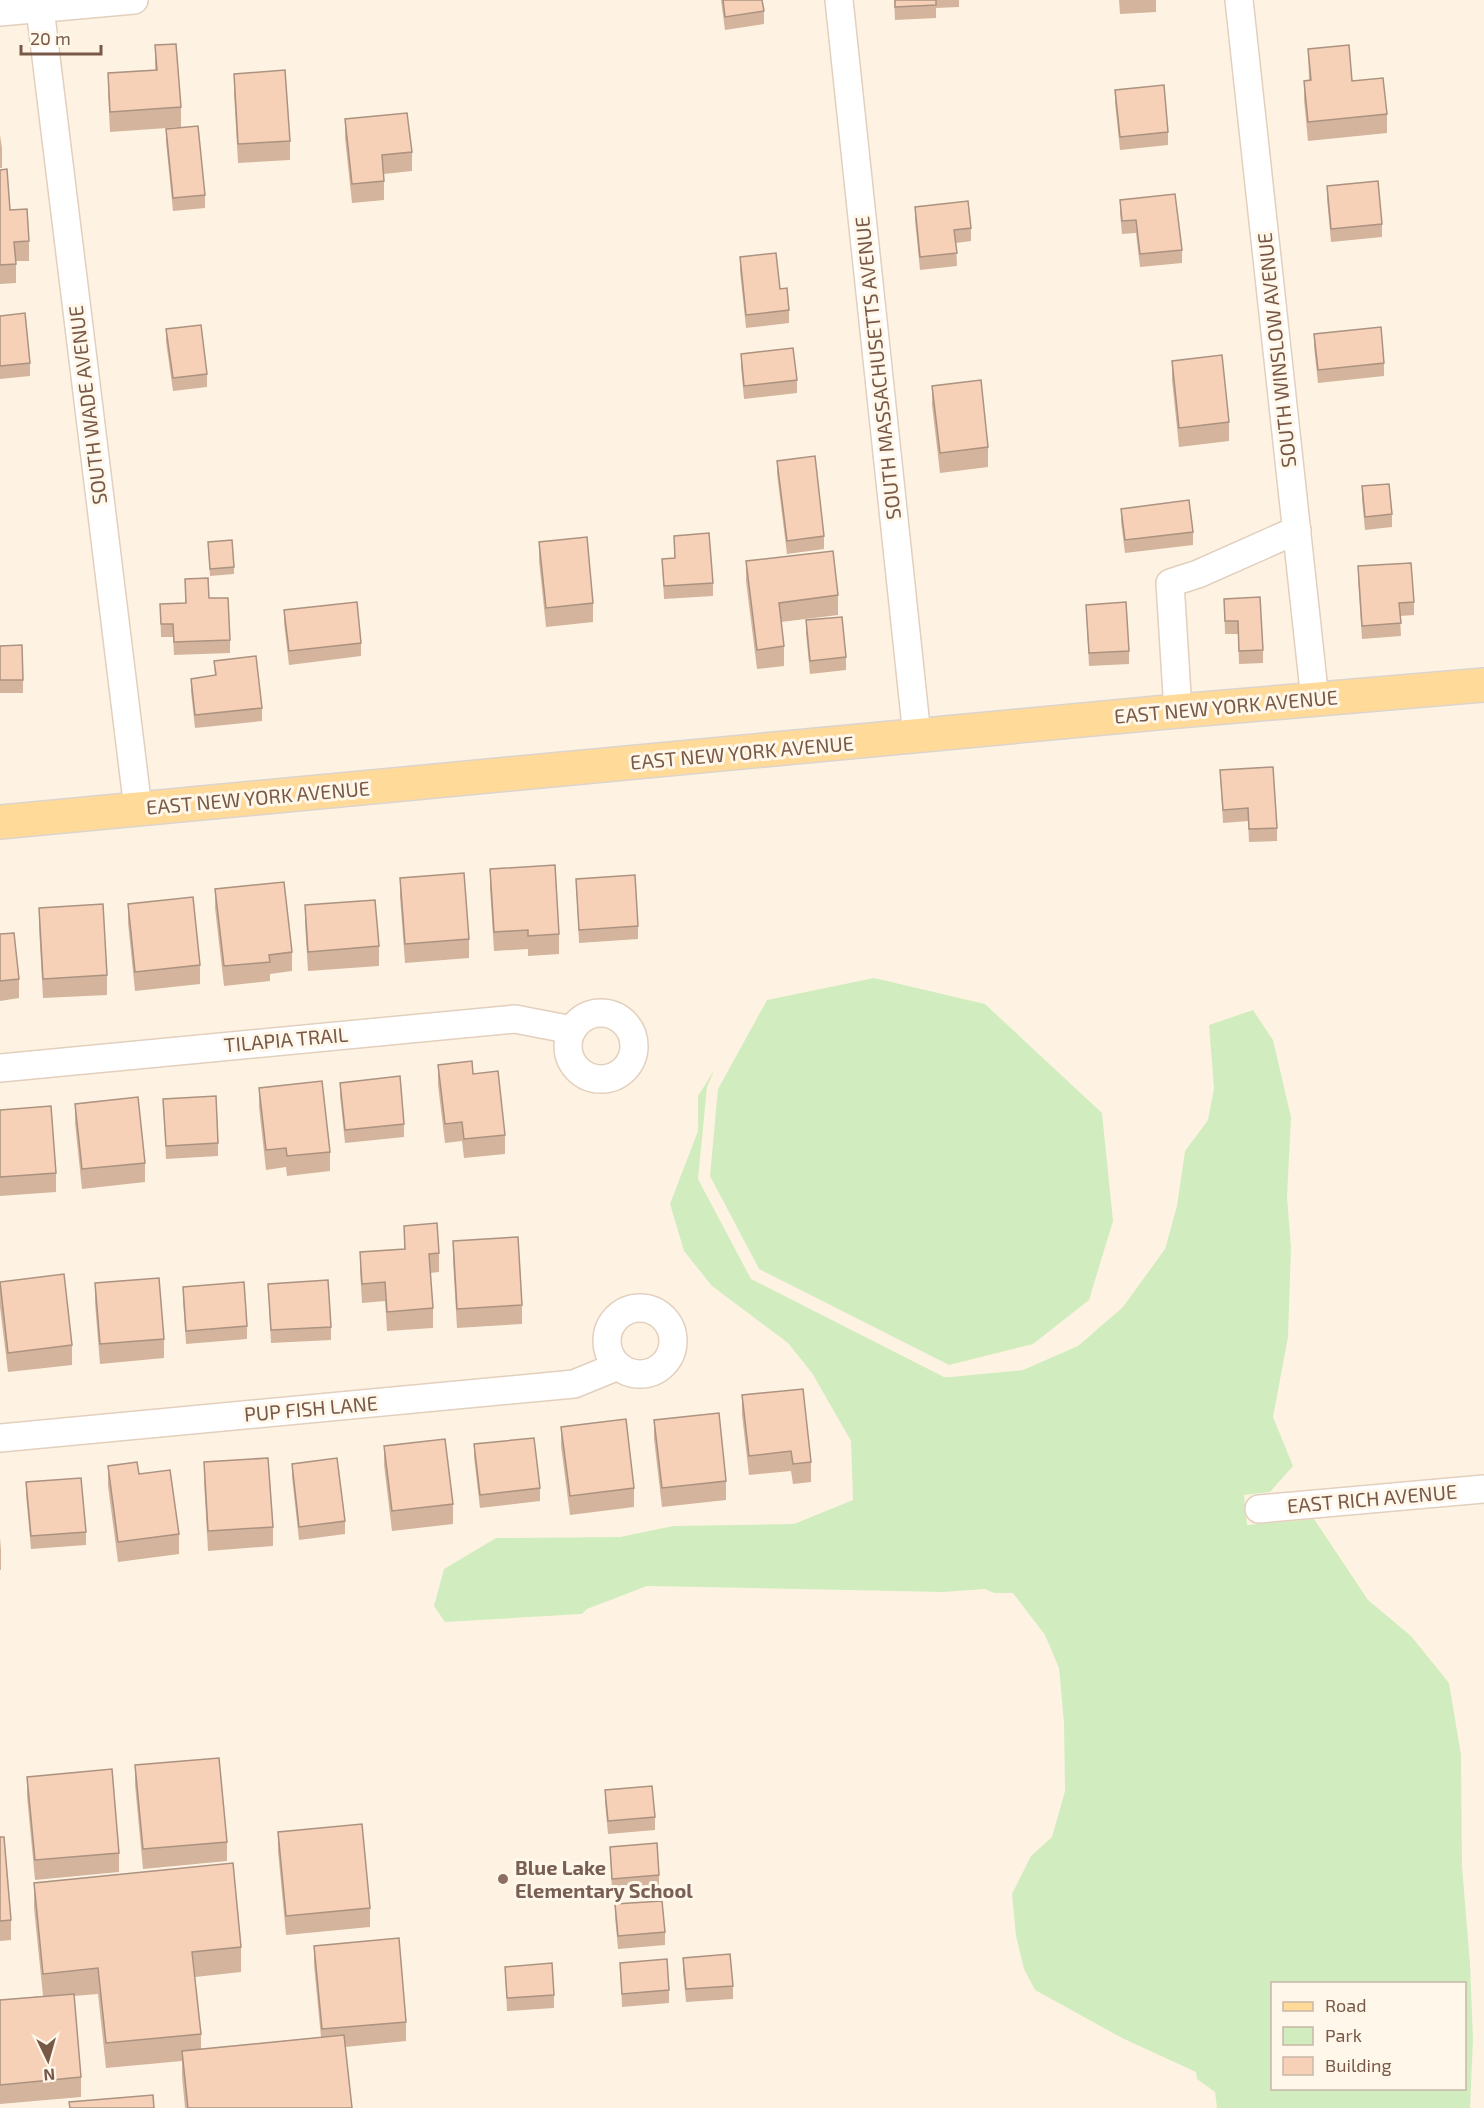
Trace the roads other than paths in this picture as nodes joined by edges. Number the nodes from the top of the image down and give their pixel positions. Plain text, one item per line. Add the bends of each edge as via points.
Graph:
1 (134, 0) edge
2 (839, 0) edge
3 (1239, 0) edge
4 (39, 4) edge
5 (0, 12) edge
6 (1297, 530) junction
7 (1484, 685) edge
8 (1315, 700) junction
9 (1178, 711) junction
10 (917, 736) junction
11 (138, 809) junction
12 (0, 822) edge
13 (572, 1030) dead end
14 (0, 1068) edge
15 (618, 1366) dead end
16 (0, 1438) edge
17 (1484, 1489) edge
18 (1259, 1509) dead end

1 - 4 street
2 - 10 street, SOUTH MASSACHUSETTS AVENUE
3 - 6 street, SOUTH WINSLOW AVENUE
4 - 5 street
4 - 11 street, SOUTH WADE AVENUE
6 - 8 street, SOUTH WINSLOW AVENUE
6 - 9 street via 1170,584
7 - 8 main road, EAST NEW YORK AVENUE
8 - 9 main road, EAST NEW YORK AVENUE
9 - 10 main road, EAST NEW YORK AVENUE
10 - 11 main road, EAST NEW YORK AVENUE
11 - 12 main road, EAST NEW YORK AVENUE
13 - 14 street, TILAPIA TRAIL via 515,1019
15 - 16 street, PUP FISH LANE via 574,1384
17 - 18 street, EAST RICH AVENUE

